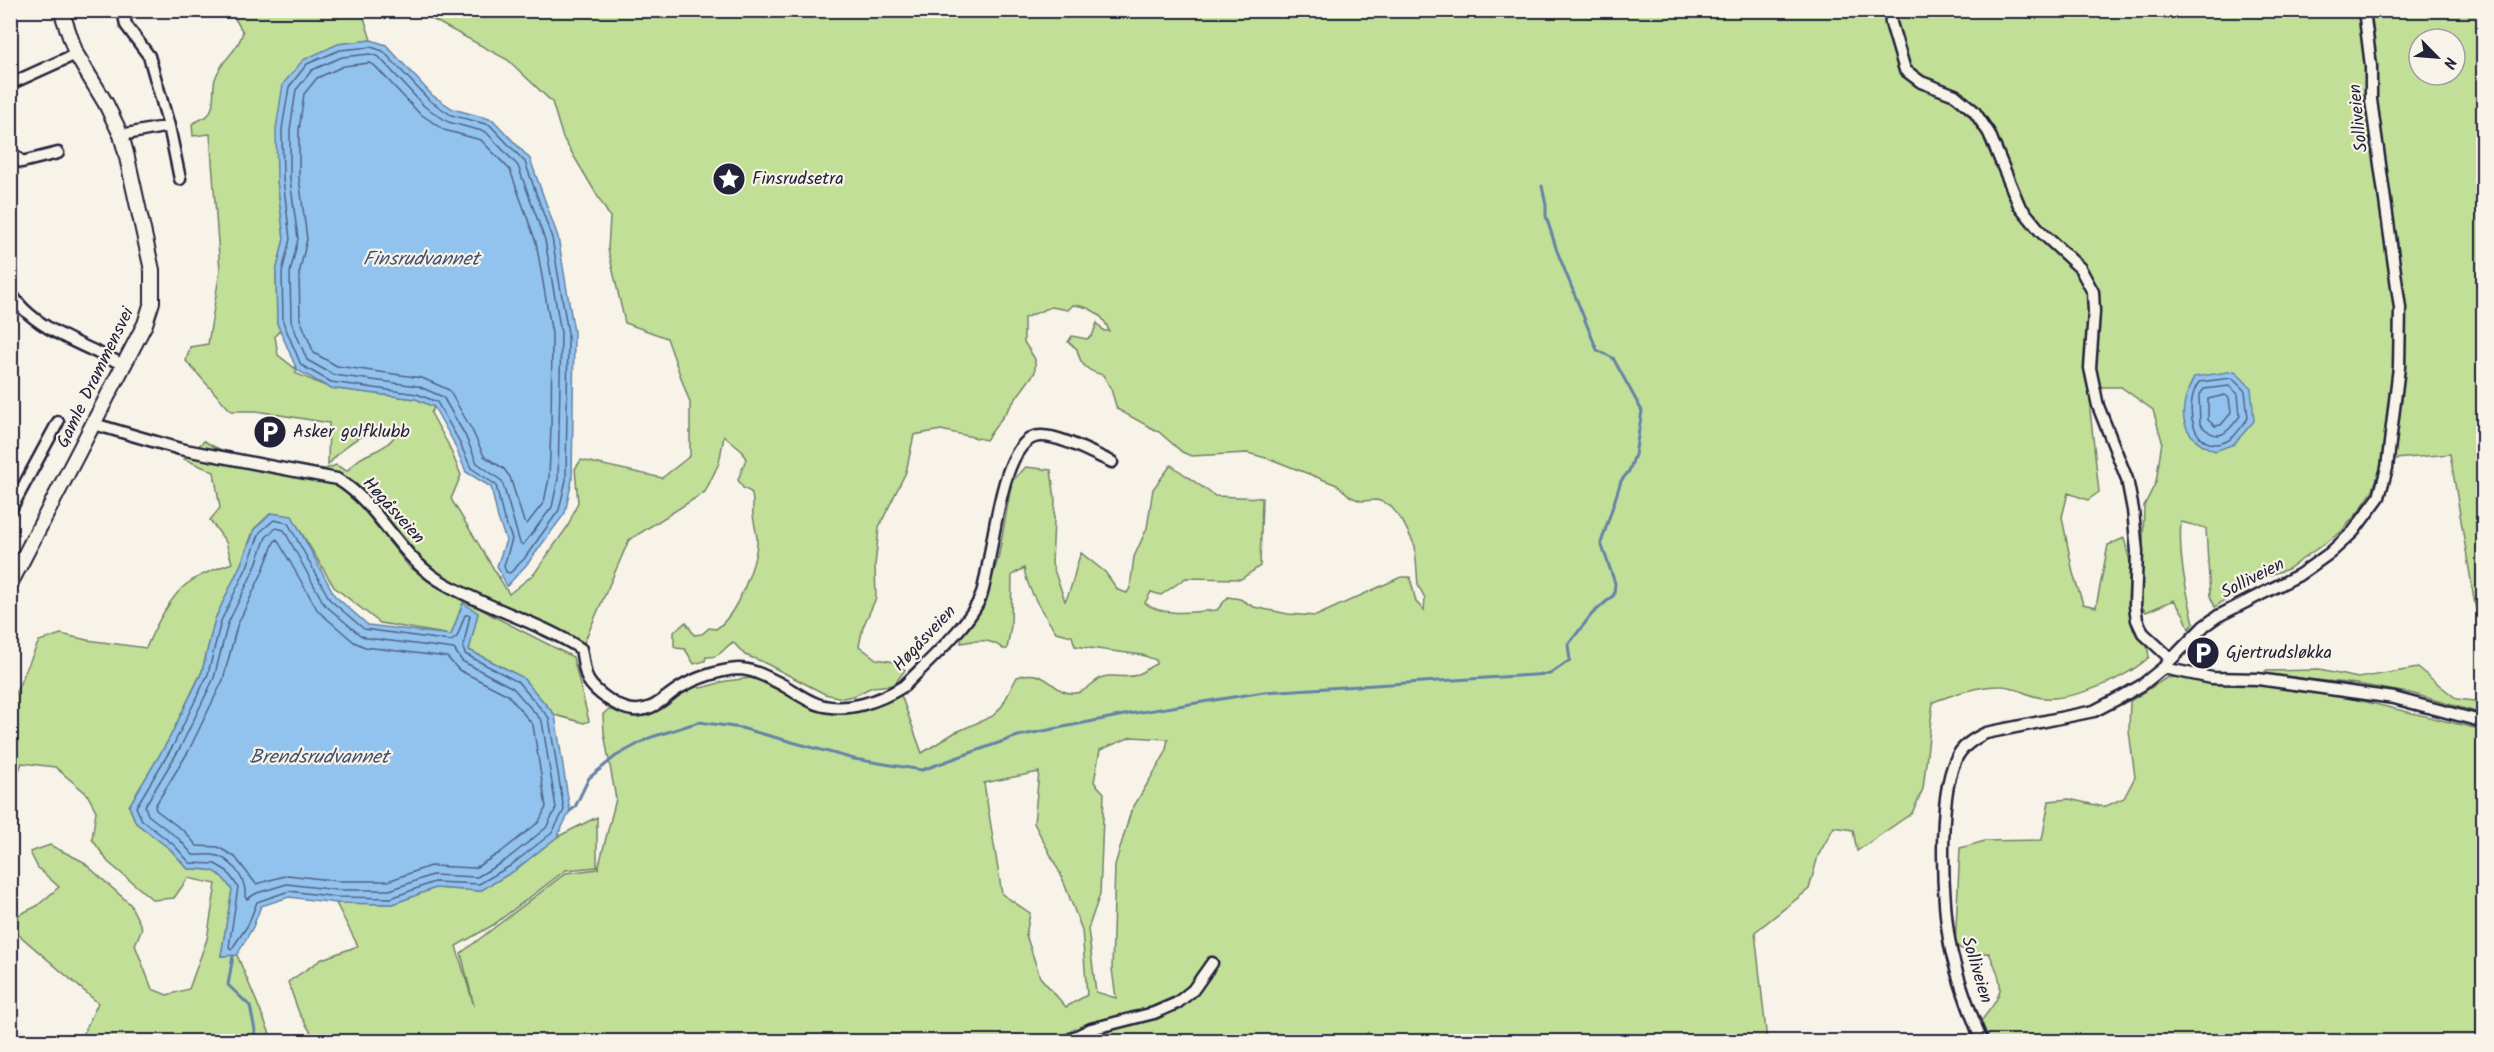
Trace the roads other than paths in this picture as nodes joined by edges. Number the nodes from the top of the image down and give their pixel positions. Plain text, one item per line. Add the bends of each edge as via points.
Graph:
1 (61, 10) edge
2 (123, 10) edge
3 (1890, 10) edge
4 (2364, 10) edge
5 (76, 54) junction
6 (10, 84) edge
7 (169, 126) junction
8 (121, 135) junction
9 (10, 151) edge
10 (58, 153) dead end
11 (180, 179) dead end
12 (12, 297) edge
13 (124, 365) junction
14 (58, 422) dead end
15 (94, 424) junction
16 (1112, 462) dead end
17 (10, 484) edge
18 (21, 490) junction
19 (10, 511) edge
20 (10, 584) edge
21 (2171, 659) junction
22 (2163, 668) junction
23 (2484, 722) edge
24 (1212, 963) dead end
25 (1065, 1041) edge
26 (1982, 1041) edge

1 - 5 main road, Gamle Drammensvei
2 - 7 street via 126,25 149,56
3 - 21 street via 1905,70 1921,82 1955,95 1974,111 1989,133 2019,205 2080,268 2093,292 2090,368 2098,406 2127,479 2133,510 2137,620 2143,633
4 - 21 street, Solliveien via 2372,66 2371,100 2401,338 2389,457 2379,497 2353,532 2330,553 2299,575 2218,616
5 - 6 street
5 - 8 main road, Gamle Drammensvei
7 - 8 street
7 - 11 street
8 - 13 main road, Gamle Drammensvei via 153,285 145,324
9 - 10 street via 22,162
12 - 13 street via 36,319 65,337
13 - 15 main road, Gamle Drammensvei
14 - 18 street
15 - 16 street, Høgåsveien via 180,449 337,479 363,498 435,578 581,649 588,680 616,705 633,710 651,708 680,687 736,669 765,675 831,707 846,707 892,693 904,686 940,648 980,598 1007,468 1023,444 1033,437 1052,437
15 - 20 main road, Gamle Drammensvei
17 - 18 street
18 - 19 street
21 - 22 street, Solliveien
22 - 23 street via 2212,678 2258,679 2394,698
22 - 26 street, Solliveien via 2142,685 2094,711 1986,733 1972,740 1956,759 1944,814 1945,917 1956,970
24 - 25 street via 1193,990 1177,1003 1091,1029

